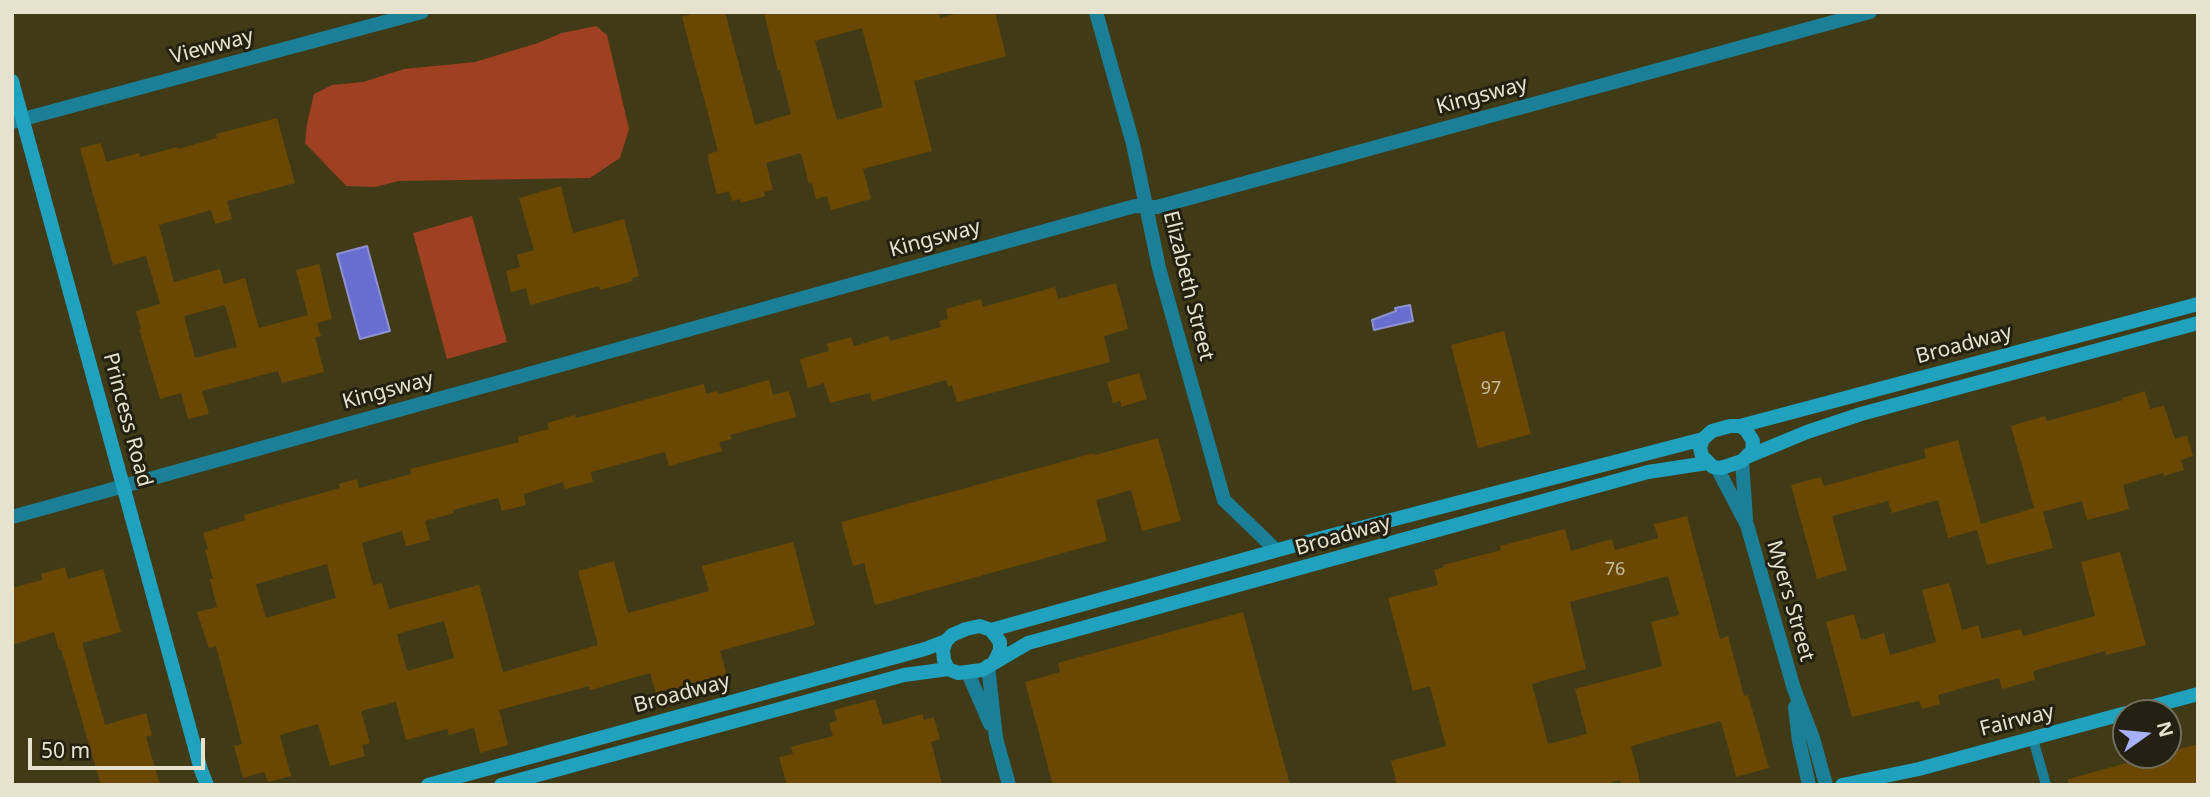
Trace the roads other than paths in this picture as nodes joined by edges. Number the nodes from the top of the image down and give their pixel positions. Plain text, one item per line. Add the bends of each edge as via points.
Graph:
1 (422, 12) edge
2 (1096, 12) edge
3 (1870, 12) edge
4 (12, 81) edge
5 (18, 121) edge
6 (1146, 206) junction
7 (2198, 304) edge
8 (2198, 323) edge
9 (1740, 426) junction
10 (1703, 439) junction
11 (1746, 459) junction
12 (1712, 465) junction
13 (123, 486) junction
14 (12, 517) edge
15 (1746, 525) junction
16 (1276, 551) junction
17 (991, 630) junction
18 (946, 641) junction
19 (991, 664) junction
20 (948, 669) junction
21 (968, 673) junction
22 (1794, 689) junction
23 (2198, 694) edge
24 (2179, 699) edge
25 (2112, 717) edge
26 (996, 738) junction
27 (2033, 739) junction
28 (1919, 769) junction
29 (201, 778) edge
30 (207, 785) edge
31 (428, 785) edge
32 (501, 785) edge
33 (1009, 785) edge
34 (1809, 785) edge
35 (1826, 785) edge
36 (1842, 785) edge
37 (1882, 785) edge
38 (2046, 785) edge

1 - 5 street, Viewway
2 - 6 street, Elizabeth Street
3 - 6 street, Kingsway via 1157,207
4 - 5 main road, Princess Road
5 - 13 main road, Princess Road
6 - 13 street, Kingsway
6 - 16 street, Elizabeth Street via 1224,500
7 - 9 main road, Broadway
8 - 11 main road, Broadway via 1861,415
9 - 10 main road via 1712,431
9 - 11 main road via 1753,441
10 - 12 main road via 1702,456
10 - 16 main road, Broadway
11 - 12 main road
11 - 15 street, Myers Street
12 - 15 street, Myers Street
12 - 19 main road, Broadway via 1648,472 1028,643
13 - 14 street, Kingsway
13 - 29 main road, Princess Road
15 - 22 street, Myers Street
16 - 17 main road, Broadway
17 - 18 main road via 979,626 966,629
17 - 19 main road via 1000,642
18 - 20 main road via 943,650
18 - 31 main road, Broadway
19 - 21 main road
19 - 26 street
20 - 21 main road
20 - 32 main road, Broadway via 904,675
21 - 26 street
22 - 34 street, Myers Street
22 - 35 street, Myers Street
23 - 24 main road, Fairway
25 - 27 main road, Fairway
26 - 33 street
27 - 28 main road, Fairway
27 - 38 lane
28 - 36 main road, Fairway
28 - 37 main road, Fairway
29 - 30 main road, Princess Road

